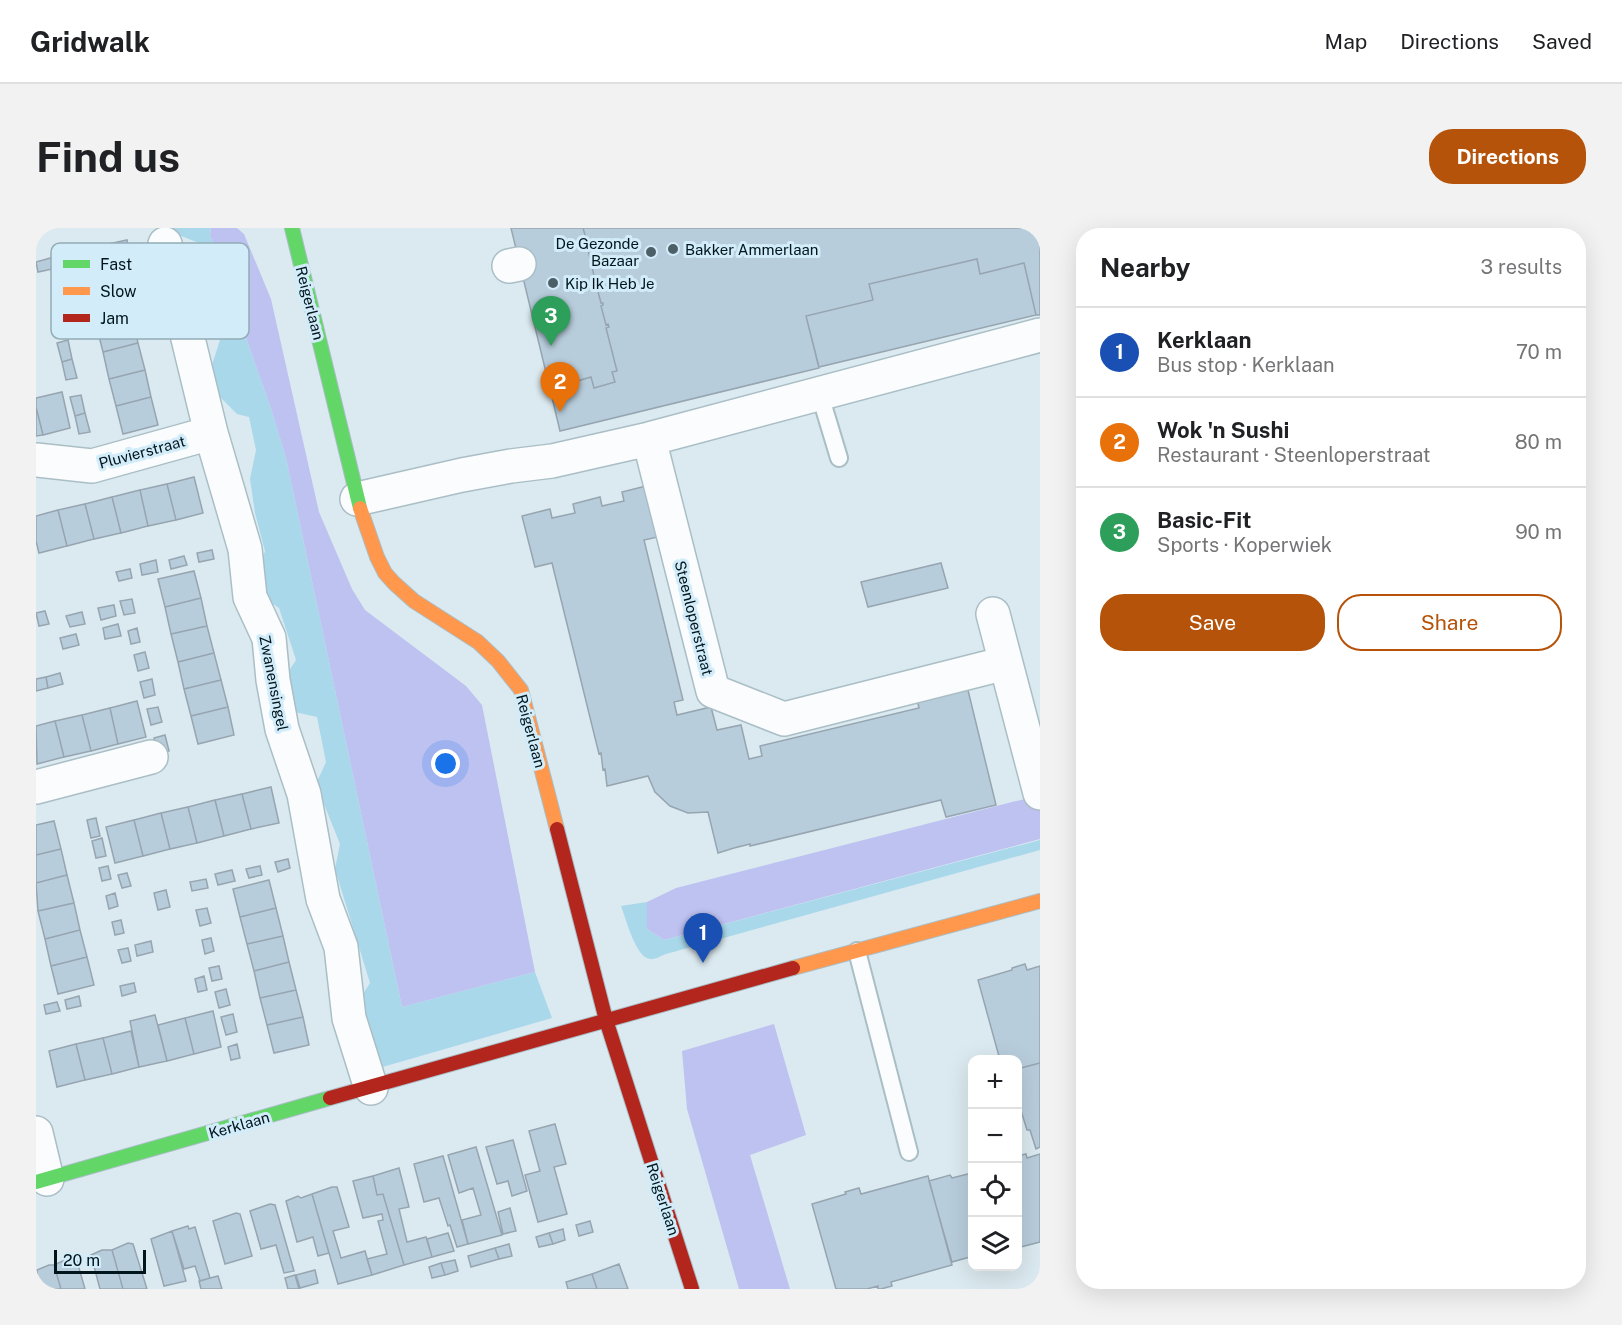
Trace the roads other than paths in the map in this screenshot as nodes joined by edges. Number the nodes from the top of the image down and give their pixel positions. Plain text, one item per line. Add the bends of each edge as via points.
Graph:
1 (292, 228) edge
2 (1040, 335) edge
3 (188, 339) edge
4 (820, 394) junction
5 (211, 433) junction
6 (650, 439) junction
7 (839, 458) dead end
8 (36, 460) edge
9 (357, 499) junction
10 (993, 614) dead end
11 (990, 667) dead end
12 (151, 757) dead end
13 (36, 787) edge
14 (1039, 790) edge
15 (1040, 901) edge
16 (857, 951) junction
17 (606, 1020) junction
18 (371, 1088) junction
19 (36, 1133) edge
20 (909, 1152) dead end
21 (42, 1180) edge
22 (692, 1289) edge

1 - 9 street, Reigerlaan
2 - 4 street
3 - 5 street, Zwanensingel
4 - 6 street
4 - 7 lane
5 - 8 street, Pluvierstraat via 92,466
5 - 18 street, Zwanensingel via 245,549 250,597 268,638 282,729 304,794 323,899 341,947 349,1018
6 - 9 street
6 - 11 street, Steenloperstraat via 713,691 783,719
9 - 17 street, Reigerlaan via 385,572 433,614 472,637 503,665 521,690
10 - 14 street
12 - 13 street
15 - 16 street, Kerklaan
16 - 17 street, Kerklaan
16 - 20 lane
17 - 18 street, Kerklaan
17 - 22 street, Reigerlaan
18 - 21 street, Kerklaan
19 - 21 street

